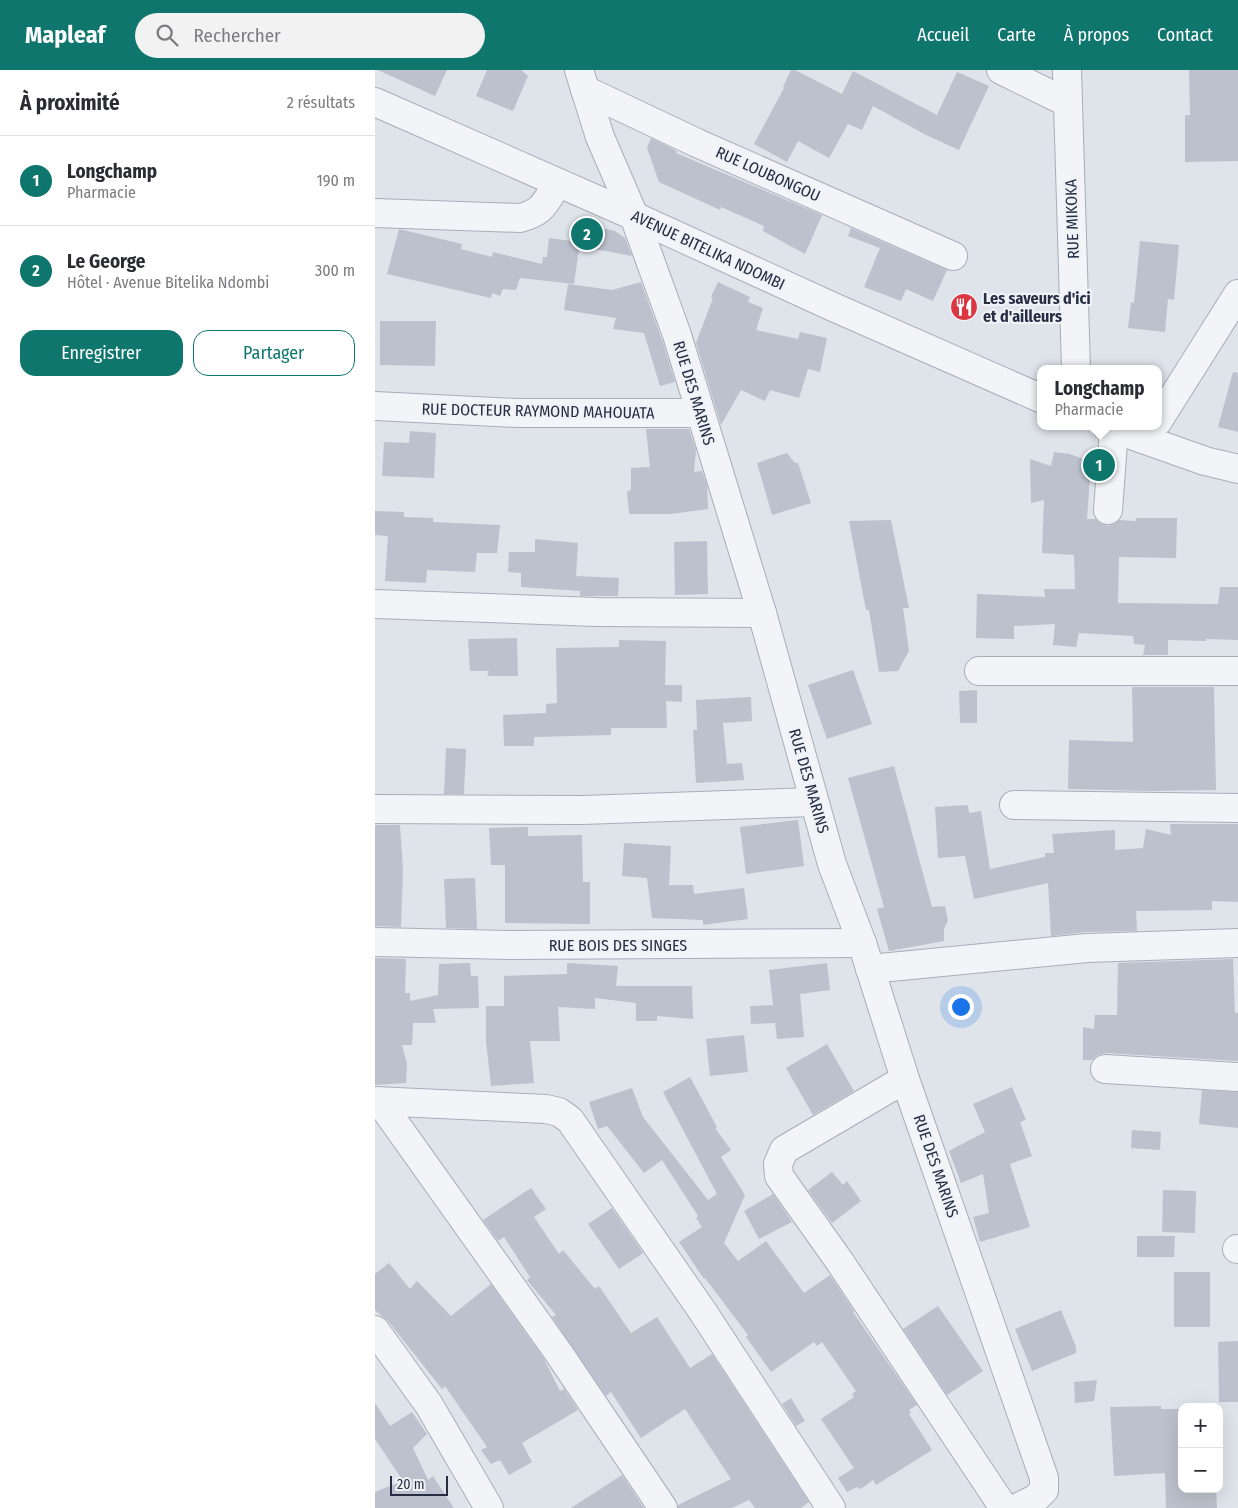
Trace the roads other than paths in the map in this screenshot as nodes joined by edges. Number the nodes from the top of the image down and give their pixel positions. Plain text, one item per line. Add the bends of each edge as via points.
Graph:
1 (1001, 70) edge
2 (1067, 70) edge
3 (582, 80) edge
4 (375, 102) edge
5 (1068, 103) junction
6 (558, 183) junction
7 (375, 213) edge
8 (634, 216) junction
9 (953, 256) dead end
10 (1238, 294) edge
11 (1076, 365) edge
12 (1037, 397) edge
13 (375, 406) edge
14 (700, 413) junction
15 (1162, 415) edge
16 (1110, 430) edge
17 (1155, 430) edge
18 (1238, 469) edge
19 (1108, 510) dead end
20 (375, 604) edge
21 (762, 613) junction
22 (979, 671) dead end
23 (1238, 671) edge
24 (814, 802) junction
25 (1015, 805) dead end
26 (1238, 808) edge
27 (375, 809) edge
28 (375, 942) edge
29 (1238, 942) edge
30 (862, 943) junction
31 (870, 969) junction
32 (1105, 1069) dead end
33 (1238, 1077) edge
34 (905, 1079) junction
35 (378, 1102) edge
36 (375, 1330) edge
37 (489, 1508) edge
38 (663, 1508) edge
39 (831, 1508) edge
40 (1004, 1508) edge
41 (1017, 1508) edge

1 - 5 street
2 - 5 street, RUE MIKOKA
3 - 8 street, RUE DES MARINS via 600,137
3 - 9 street, RUE LOUBONGOU via 697,143
4 - 6 street, AVENUE BITELIKA NDOMBI
5 - 11 street, RUE MIKOKA
6 - 7 street via 540,210 520,218
6 - 8 street, AVENUE BITELIKA NDOMBI
8 - 12 street, AVENUE BITELIKA NDOMBI
8 - 14 street, RUE DES MARINS via 677,335
10 - 15 street
13 - 14 street, RUE DOCTEUR RAYMOND MAHOUATA via 517,413
14 - 21 street, RUE DES MARINS
16 - 19 street
17 - 18 street via 1205,461
20 - 21 street via 597,612
21 - 24 street, RUE DES MARINS
22 - 23 street
24 - 27 street via 582,810
24 - 30 street, RUE DES MARINS via 832,864
25 - 26 street
28 - 30 street, RUE BOIS DES SINGES via 510,945
29 - 31 street via 1087,948
30 - 31 street, RUE DES MARINS
31 - 34 street, RUE DES MARINS
32 - 33 street
34 - 40 street via 784,1150 778,1164 779,1176
34 - 41 street, RUE DES MARINS via 1044,1478 1044,1490
35 - 38 street via 558,1352
35 - 39 street via 546,1109 559,1112 570,1120 703,1312
36 - 37 street via 419,1389

